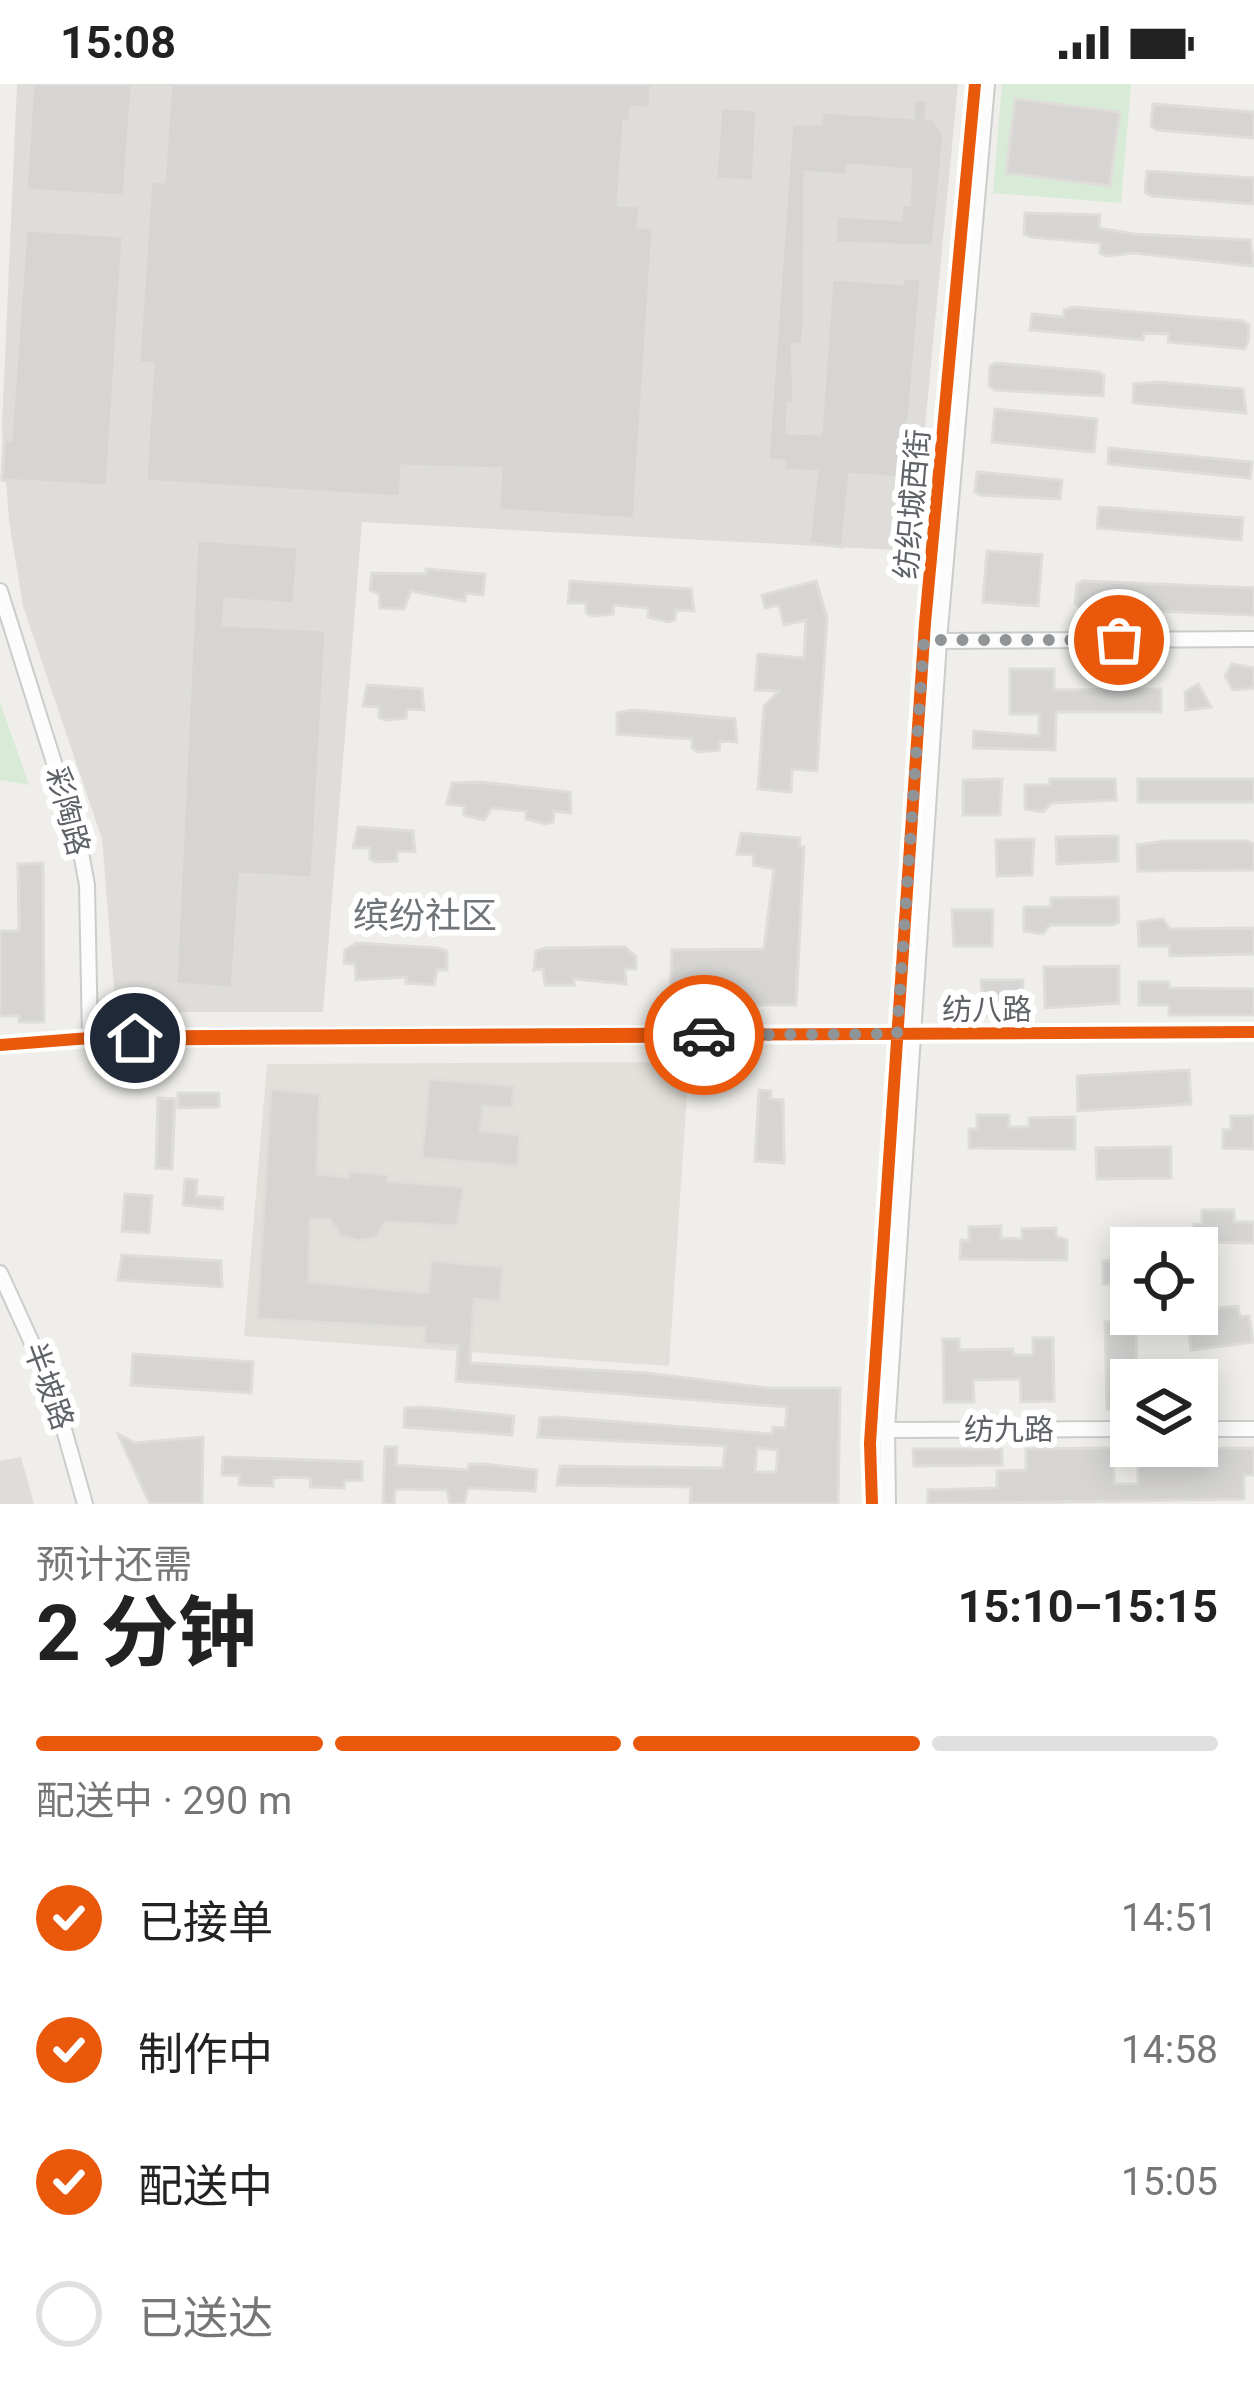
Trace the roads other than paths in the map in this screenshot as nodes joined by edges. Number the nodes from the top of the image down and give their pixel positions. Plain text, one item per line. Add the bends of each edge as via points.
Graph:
1 (975, 84) edge
2 (987, 84) edge
3 (0, 591) edge
4 (1254, 638) edge
5 (931, 641) junction
6 (1254, 1032) edge
7 (897, 1034) junction
8 (914, 1034) junction
9 (90, 1038) junction
10 (0, 1046) edge
11 (0, 1273) edge
12 (1110, 1429) edge
13 (1218, 1429) edge
14 (1254, 1429) edge
15 (887, 1430) junction
16 (85, 1504) edge
17 (872, 1504) edge
18 (888, 1504) edge

1 - 5 street, 纺织城西街
2 - 5 street, 纺织城西街
3 - 9 street, 彩陶路 via 80,842
4 - 5 street
5 - 7 street, 纺织城西街
5 - 8 street, 纺织城西街
6 - 8 street, 纺八路
7 - 8 street, 纺八路
7 - 9 street, 纺八路
7 - 17 street, 纺织城西街
8 - 15 street, 纺织城西街
9 - 10 street, 纺八路
11 - 16 street, 半坡路 via 52,1387
12 - 15 street, 纺九路
13 - 14 street
15 - 18 street, 纺织城西街

